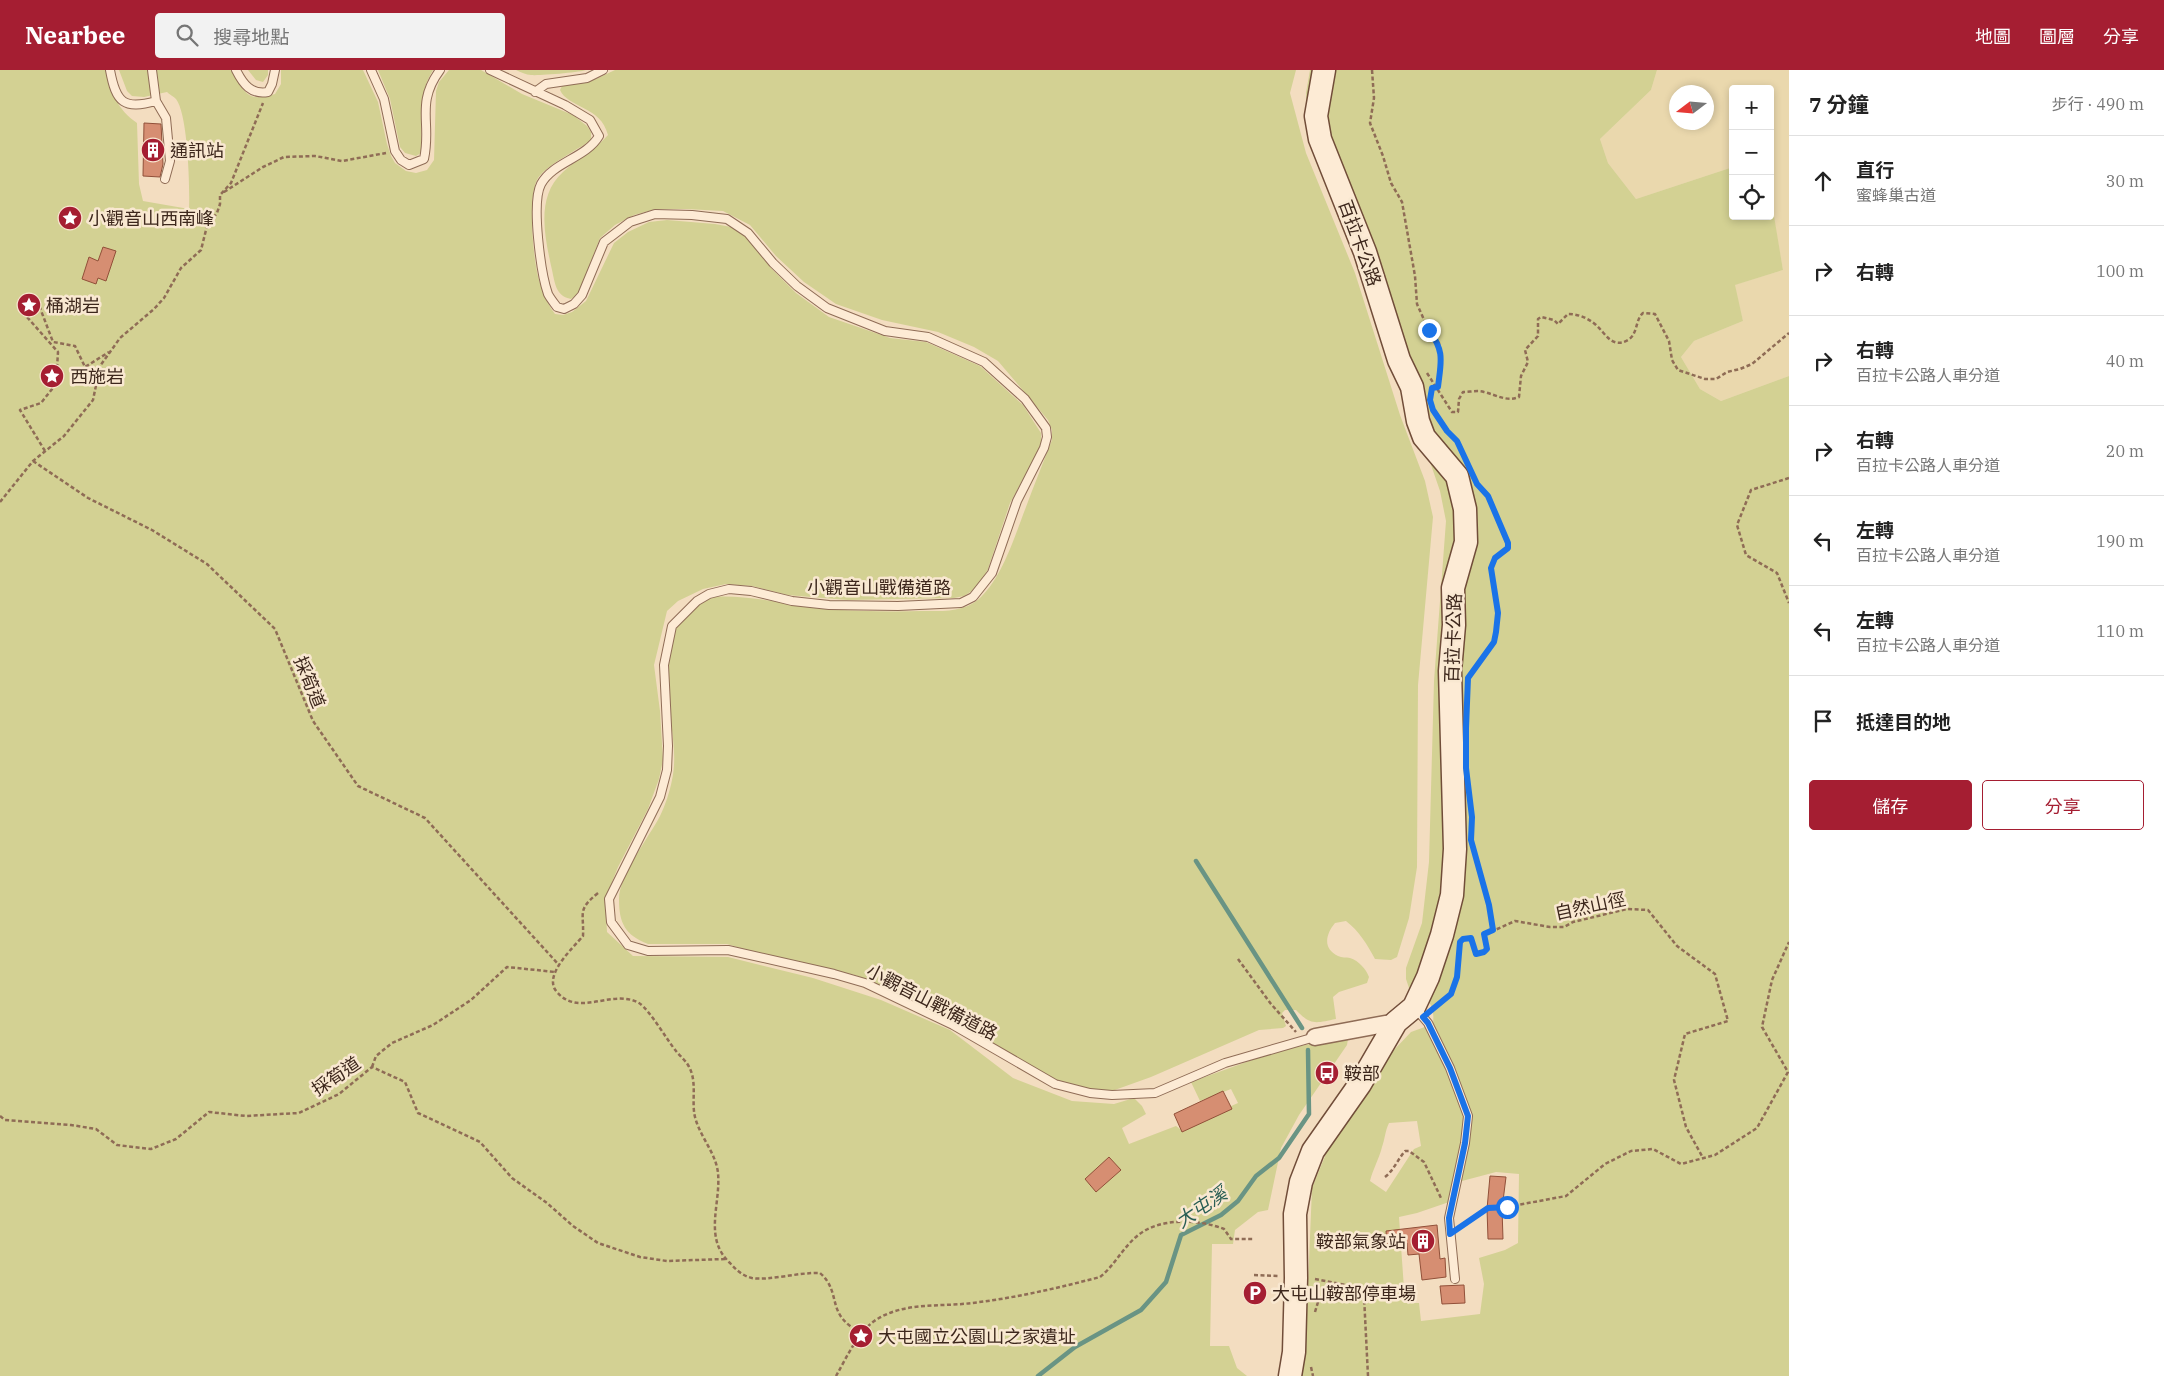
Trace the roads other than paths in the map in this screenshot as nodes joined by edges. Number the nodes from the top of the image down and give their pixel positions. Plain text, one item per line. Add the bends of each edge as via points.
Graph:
1 (110, 70) edge
2 (152, 70) edge
3 (236, 70) edge
4 (275, 70) edge
5 (371, 70) edge
6 (440, 70) edge
7 (490, 70) edge
8 (603, 70) edge
9 (1324, 70) edge
10 (535, 92) junction
11 (156, 101) junction
12 (165, 180) dead end
13 (1419, 1012) junction
14 (1396, 1022) junction
15 (1309, 1038) joint
16 (1455, 1279) dead end
17 (1290, 1376) edge

1 - 11 lane via 113,85 123,102 140,106
2 - 11 lane
3 - 4 lane via 247,88 260,94 268,92
5 - 6 lane via 384,99 394,151 409,165 424,159 425,106 430,84
7 - 10 lane, 小觀音山戰備道路
8 - 10 lane via 587,78 546,84
9 - 13 main road, 百拉卡公路 via 1316,116 1320,139 1365,252 1399,360 1412,387 1424,437 1457,476 1465,509 1466,542 1453,588 1450,671 1455,849 1452,895
10 - 15 lane, 小觀音山戰備道路 via 590,120 600,136 541,184 536,211 542,270 549,295 557,307 574,304 582,295 604,242 630,222 655,214 727,220 748,233 797,286 827,308 884,332 928,337 984,362 1024,399 1046,428 1047,437 1016,501 992,573 973,597 960,603 829,605 729,589 709,594 672,626 664,665 667,770 660,797 609,899 611,922 628,945 648,951 728,950 865,983 952,1025 1055,1084 1090,1093 1155,1093 1225,1063
11 - 12 lane via 166,118 170,161
13 - 14 main road, 百拉卡公路
13 - 16 lane via 1428,1023 1450,1068 1468,1116 1449,1218
14 - 15 street
14 - 17 main road, 百拉卡公路 via 1360,1084 1313,1151 1301,1182 1295,1214 1294,1352

